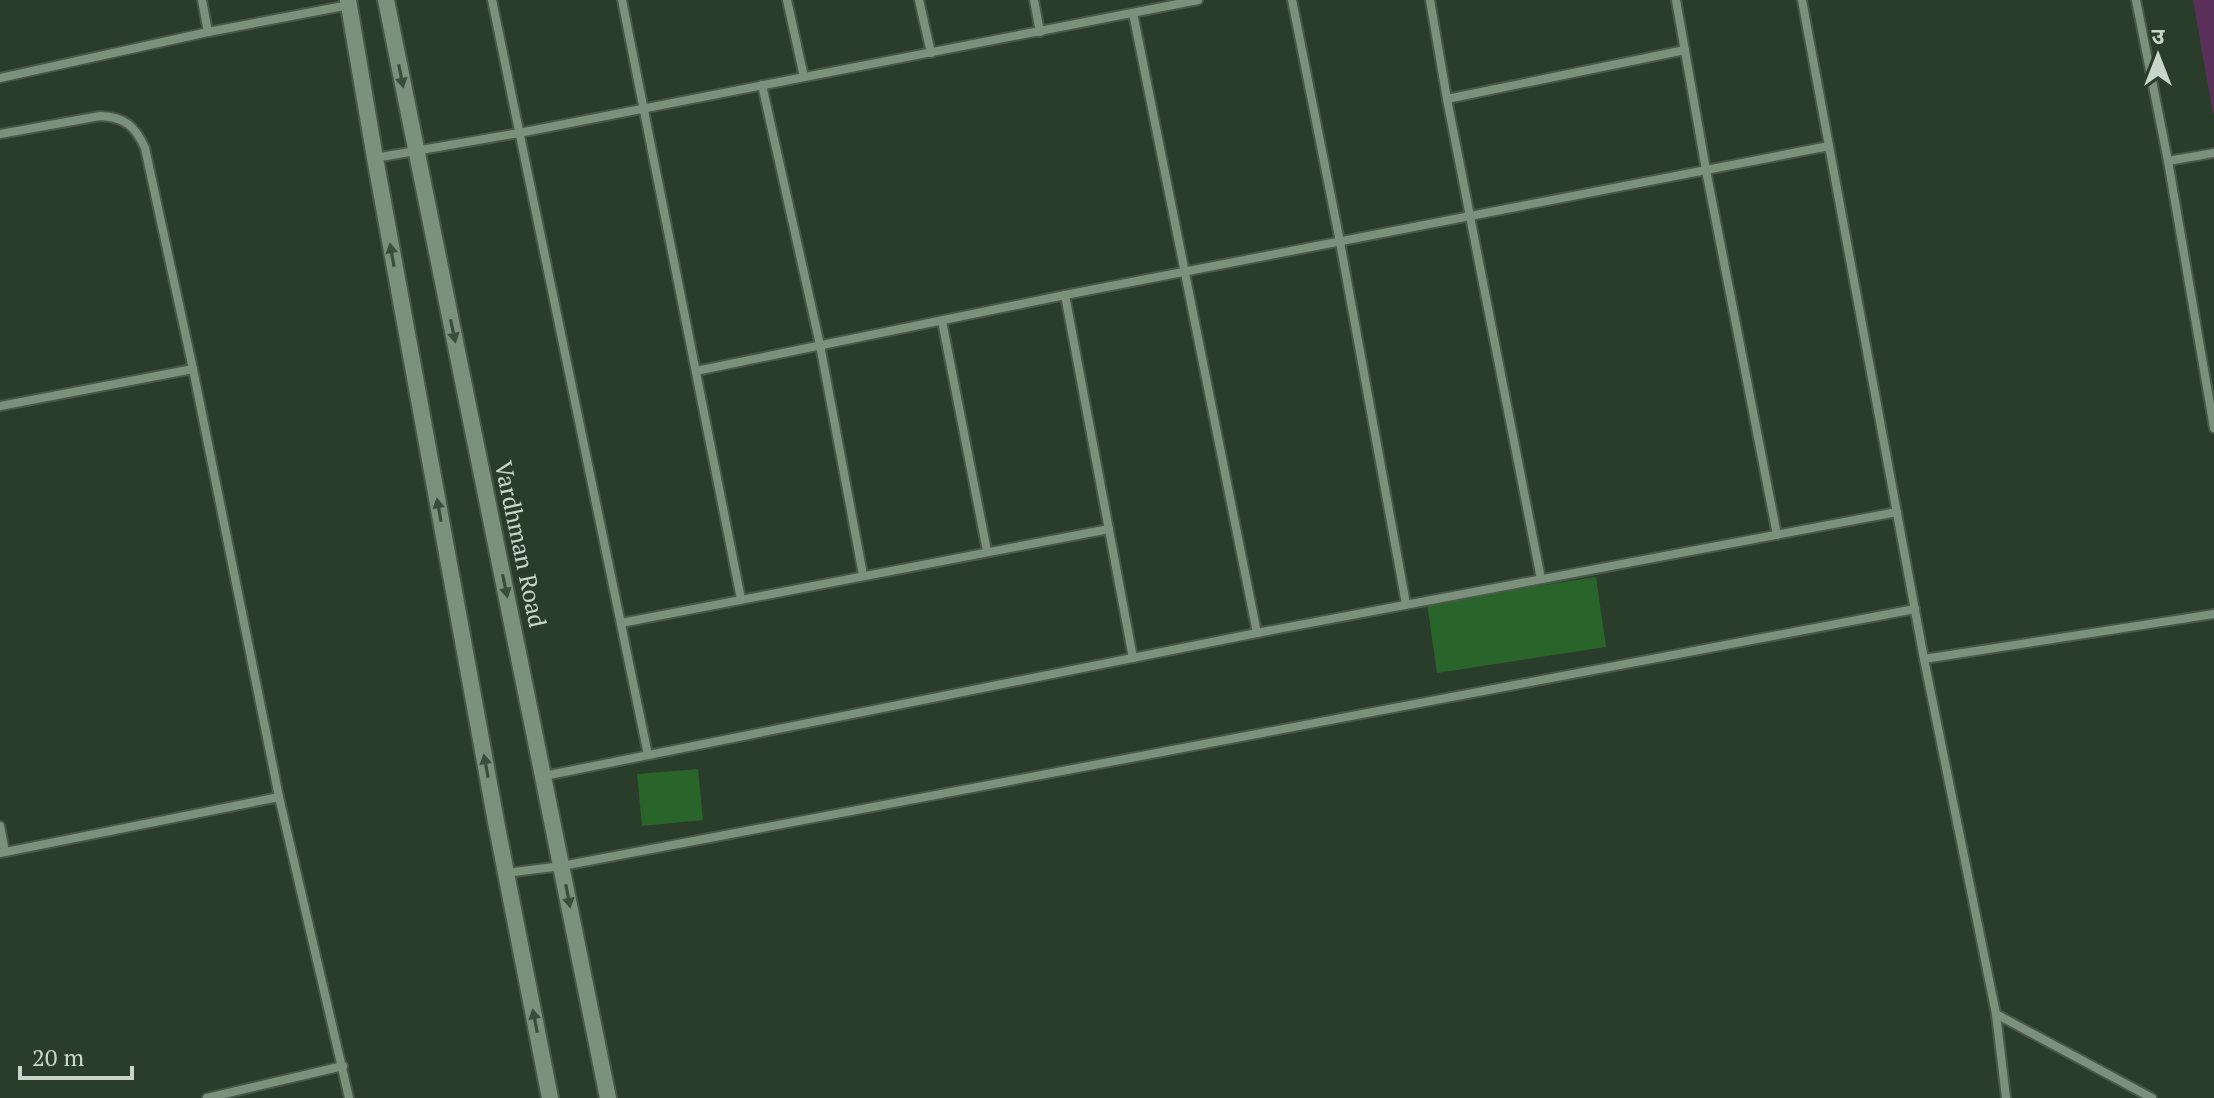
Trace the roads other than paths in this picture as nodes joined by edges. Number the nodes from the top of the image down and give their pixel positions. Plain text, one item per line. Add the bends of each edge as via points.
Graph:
1 (202, 0) edge
2 (386, 0) edge
3 (492, 0) edge
4 (622, 0) edge
5 (787, 0) edge
6 (919, 0) edge
7 (1034, 0) edge
8 (1198, 0) edge
9 (1292, 0) edge
10 (1430, 0) edge
11 (1676, 0) edge
12 (1802, 0) edge
13 (2136, 0) edge
14 (349, 2) edge
15 (1171, 3) edge
16 (1133, 13) junction
17 (208, 32) junction
18 (1040, 32) junction
19 (1685, 50) junction
20 (931, 53) junction
21 (804, 77) junction
22 (0, 78) edge
23 (762, 85) junction
24 (1447, 99) junction
25 (644, 108) junction
26 (519, 133) junction
27 (0, 134) edge
28 (1829, 146) junction
29 (416, 150) junction
30 (2214, 153) edge
31 (375, 158) junction
32 (2168, 161) junction
33 (1706, 170) junction
34 (1471, 216) junction
35 (1340, 242) junction
36 (1185, 272) junction
37 (1065, 295) junction
38 (942, 321) junction
39 (820, 345) junction
40 (193, 369) junction
41 (696, 371) junction
42 (0, 406) edge
43 (2214, 428) edge
44 (1897, 512) junction
45 (1109, 529) junction
46 (1777, 535) junction
47 (987, 551) junction
48 (863, 575) junction
49 (1541, 579) junction
50 (741, 599) junction
51 (1406, 604) junction
52 (1915, 609) junction
53 (2214, 614) edge
54 (621, 623) junction
55 (1257, 633) junction
56 (1133, 658) junction
57 (1924, 659) junction
58 (648, 755) junction
59 (544, 776) junction
60 (279, 797) junction
61 (0, 826) edge
62 (2, 853) edge
63 (562, 866) junction
64 (506, 873) junction
65 (1996, 1014) junction
66 (343, 1066) junction
67 (207, 1098) edge
68 (349, 1098) edge
69 (550, 1098) edge
70 (608, 1098) edge
71 (2006, 1098) edge
72 (2152, 1098) edge

1 - 17 street
2 -> 29 street, Vardhman Road
3 - 26 street
4 - 25 street
5 - 21 street
6 - 20 street
7 - 18 street
8 - 15 street
9 - 35 street
10 - 24 street
11 - 19 street
12 - 28 street
13 - 32 street
14 - 17 street
14 - 31 street
15 - 16 street
16 - 18 street
16 - 36 street
17 - 22 street
18 - 20 street
19 - 24 street
19 - 33 street
20 - 21 street
21 - 23 street
23 - 25 street
23 - 39 street
24 - 34 street
25 - 26 street
25 - 41 street
26 - 29 street
26 - 54 street
27 - 40 street via 100,116 127,122 139,135
28 - 33 street
28 - 44 street
29 - 31 street
29 -> 59 street, Vardhman Road
30 - 32 street
64 -> 31 street
32 - 43 street
33 - 34 street
33 - 46 street
34 - 35 street
34 - 49 street
35 - 36 street
35 - 51 street
36 - 37 street
36 - 55 street
37 - 38 street
37 - 45 street
38 - 39 street
38 - 47 street
39 - 41 street
39 - 48 street
40 - 42 street
40 - 60 street
41 - 50 street
44 - 46 street
44 - 52 street
45 - 47 street
45 - 56 street
46 - 49 street
47 - 48 street
48 - 50 street
49 - 51 street
50 - 54 street
51 - 55 street
52 - 57 street
52 - 63 street
53 - 57 street
54 - 58 street
55 - 56 street
56 - 58 street
57 - 65 street
58 - 59 street
59 - 63 street, Vardhman Road
60 - 62 street
60 - 66 street
61 - 62 street
63 - 64 street
63 -> 70 street, Vardhman Road
69 -> 64 street
65 - 71 street
65 - 72 street
66 - 67 street
66 - 68 street

